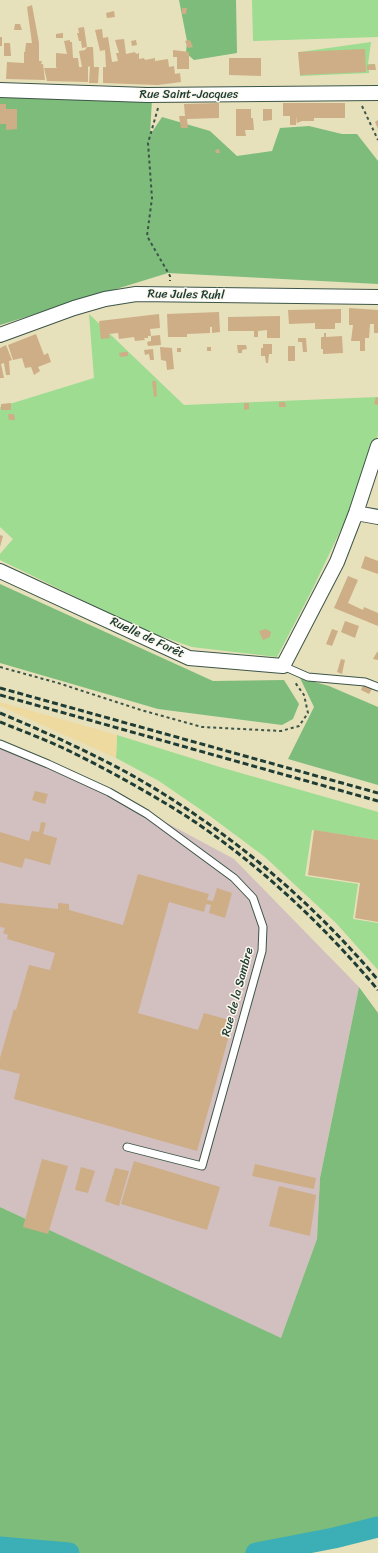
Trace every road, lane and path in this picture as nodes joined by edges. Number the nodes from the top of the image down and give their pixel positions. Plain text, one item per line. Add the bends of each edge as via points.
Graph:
1 (0, 90) edge
2 (356, 93) junction
3 (378, 93) edge
4 (159, 95) junction
5 (378, 140) edge
6 (170, 294) junction
7 (378, 297) edge
8 (0, 335) edge
9 (378, 446) edge
10 (356, 513) junction
11 (378, 517) edge
12 (0, 571) edge
13 (283, 666) junction
14 (0, 667) edge
15 (378, 687) edge
16 (0, 744) edge
17 (127, 1147) dead end

1 - 4 street, Rue Saint-Jacques
2 - 3 street, Rue Saint-Jacques
2 - 4 street, Rue Saint-Jacques
2 - 5 path
4 - 6 path via 148,143 152,198 147,236 170,276
6 - 7 street, Rue Jules Ruhl
6 - 8 street, Rue Jules Ruhl via 136,294 105,299
9 - 10 street
10 - 11 street
10 - 13 street via 337,562
12 - 13 street, Ruelle de Forêt via 189,658
13 - 14 path via 304,695 308,712 299,726 282,731 202,727
13 - 15 lane via 308,677 365,682
16 - 17 lane, Rue de la Sambre via 109,792 147,814 234,878 253,898 263,927 262,951 202,1166

